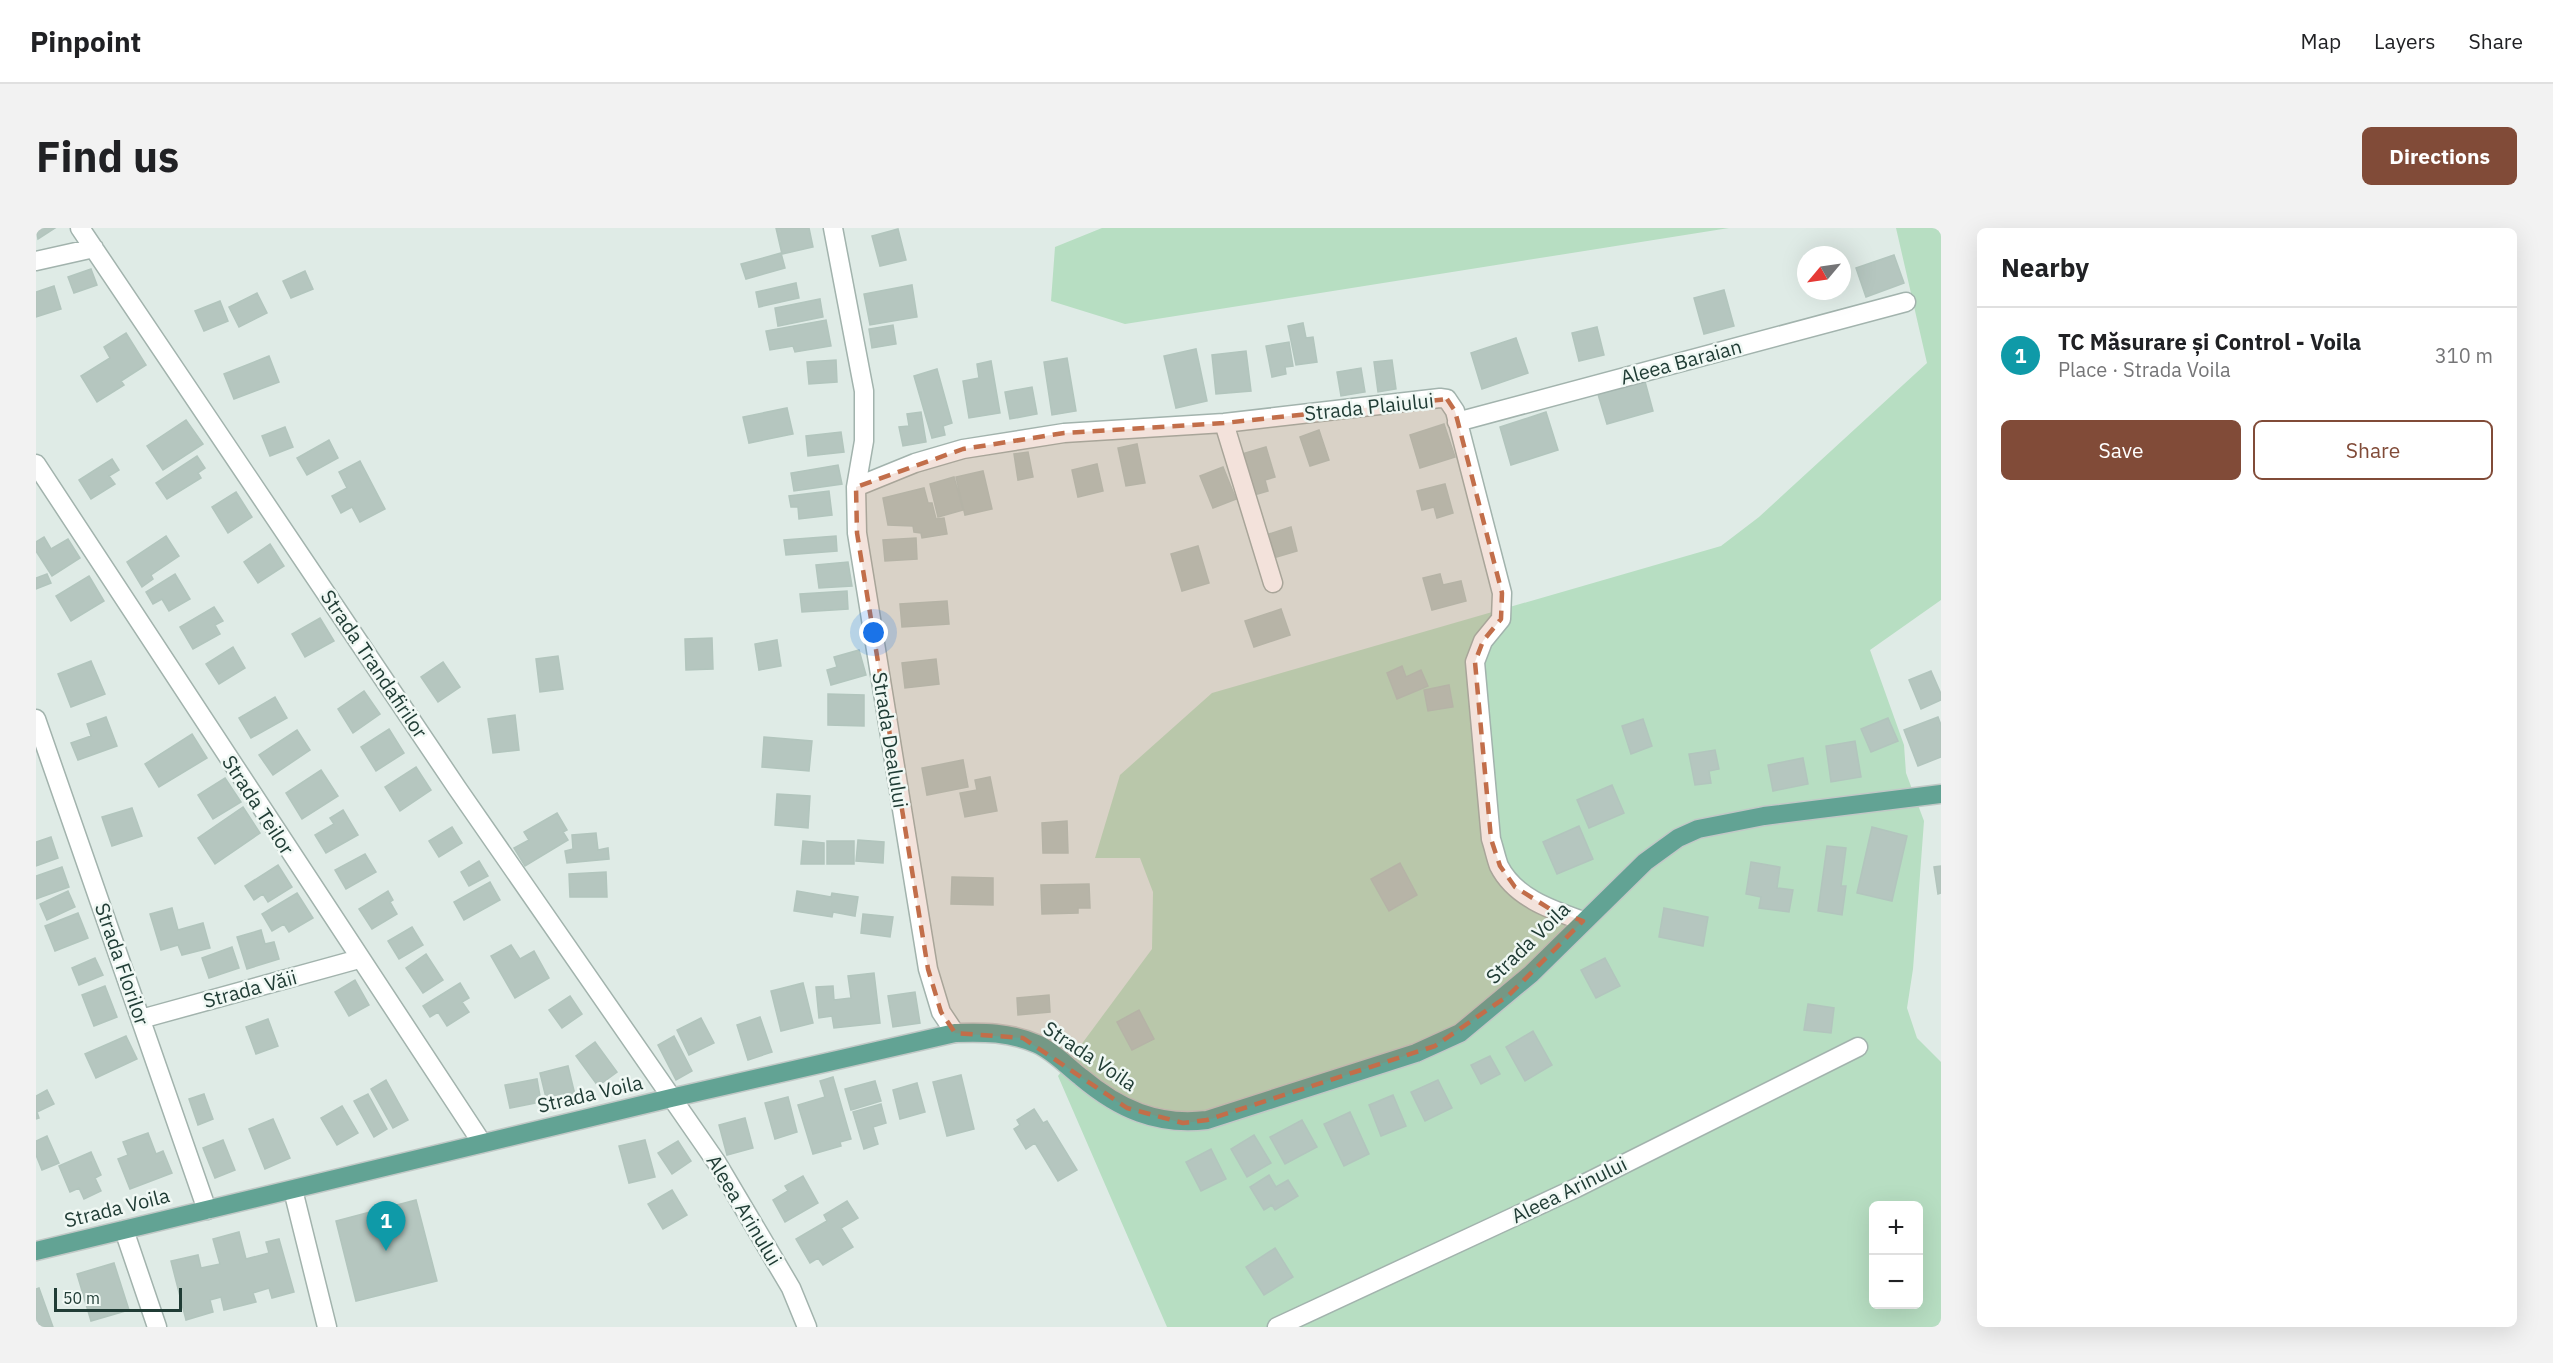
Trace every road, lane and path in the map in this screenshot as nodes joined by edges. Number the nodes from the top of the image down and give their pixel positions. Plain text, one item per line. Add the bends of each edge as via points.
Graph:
1 (80, 228) edge
2 (833, 228) edge
3 (94, 248) junction
4 (36, 261) edge
5 (1906, 302) dead end
6 (1457, 422) junction
7 (1224, 423) junction
8 (36, 464) edge
9 (855, 487) junction
10 (1273, 583) dead end
11 (36, 719) edge
12 (1941, 794) edge
13 (1583, 921) junction
14 (359, 959) junction
15 (141, 1019) junction
16 (955, 1033) junction
17 (1858, 1047) dead end
18 (671, 1098) junction
19 (482, 1143) junction
20 (293, 1190) junction
21 (207, 1210) junction
22 (124, 1230) junction
23 (36, 1251) edge
24 (157, 1327) edge
25 (327, 1327) edge
26 (807, 1327) edge
27 (1277, 1327) edge

1 - 3 street, Strada Trandafirilor
2 - 9 street, Strada Dealului via 864,391 864,441
3 - 4 street
3 - 18 street, Strada Trandafirilor
5 - 6 street, Aleea Baraian
6 - 7 street, Strada Plaiului via 1452,404 1440,398
6 - 13 street, Strada Plaiului via 1502,593 1501,619 1483,641 1475,662 1491,839 1500,866 1515,887 1550,909
7 - 9 street, Strada Plaiului via 1064,433 963,449
7 - 10 street
8 - 14 street, Strada Teilor
9 - 16 street, Strada Dealului via 857,533 928,969 941,1012
11 - 15 street, Strada Florilor
12 - 13 main road, Strada Voila via 1764,816 1698,829 1660,849
13 - 16 main road, Strada Voila via 1509,995 1460,1033 1436,1046 1208,1120 1183,1123 1152,1118 1127,1108 1104,1095 1052,1053 1023,1038
14 - 15 street, Strada Văii
14 - 19 street, Strada Teilor
15 - 21 street, Strada Florilor
16 - 18 main road, Strada Voila
17 - 27 street, Aleea Arinului via 1576,1188
18 - 19 main road, Strada Voila
18 - 26 street, Aleea Arinului via 717,1162 758,1230
19 - 20 main road, Strada Voila
20 - 21 main road, Strada Voila
20 - 25 street
21 - 22 main road, Strada Voila
22 - 23 main road, Strada Voila
22 - 24 street

